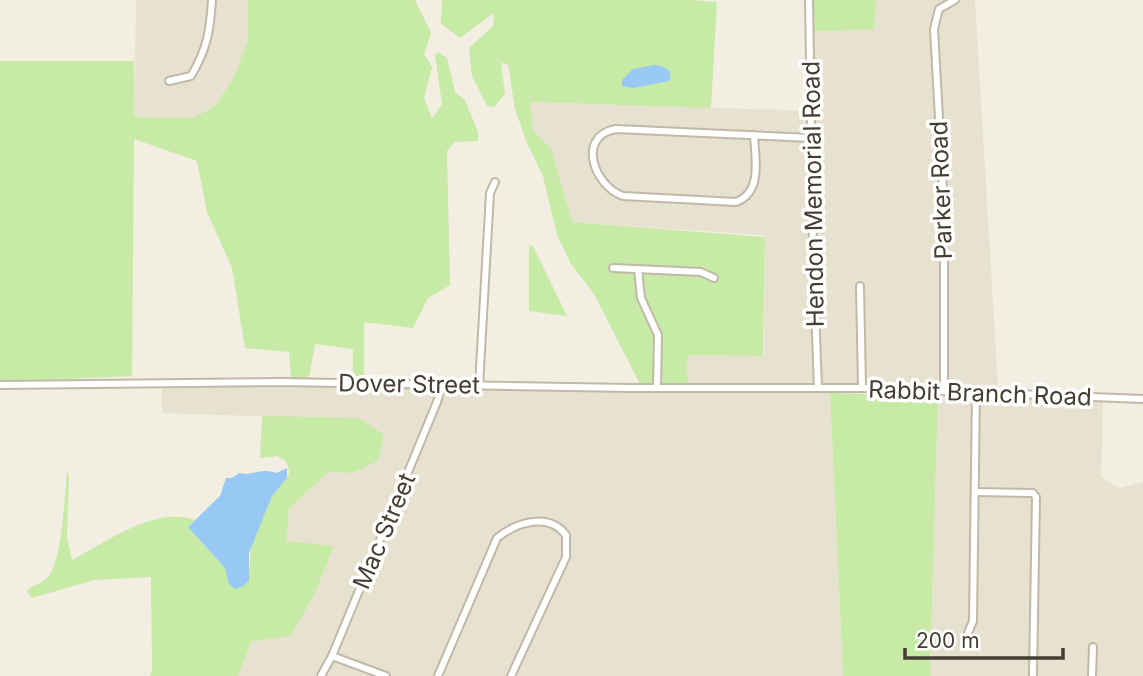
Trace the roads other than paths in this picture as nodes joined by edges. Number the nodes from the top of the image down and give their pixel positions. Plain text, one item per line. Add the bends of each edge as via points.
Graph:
1 (212, 0) edge
2 (808, 0) edge
3 (955, 0) edge
4 (169, 80) dead end
5 (754, 135) junction
6 (811, 138) junction
7 (495, 182) dead end
8 (613, 268) dead end
9 (638, 269) junction
10 (714, 278) dead end
11 (860, 286) dead end
12 (0, 385) edge
13 (442, 385) junction
14 (479, 386) junction
15 (657, 388) junction
16 (818, 388) junction
17 (862, 388) junction
18 (944, 390) junction
19 (976, 391) junction
20 (1143, 399) edge
21 (975, 492) junction
22 (968, 633) dead end
23 (1093, 647) dead end
24 (332, 656) junction
25 (321, 676) edge
26 (386, 676) edge
27 (438, 676) edge
28 (511, 676) edge
29 (1033, 676) edge
30 (1093, 676) edge

1 - 4 street via 204,55 191,76
2 - 6 street, Hendon Memorial Road
3 - 18 street, Parker Road via 939,9 934,29 944,208
5 - 5 street via 616,129 595,140 592,160 601,182 622,196 736,202 749,195 755,181
5 - 6 street
6 - 16 street, Hendon Memorial Road
7 - 14 street via 490,193
8 - 9 street
9 - 10 street via 701,272
9 - 15 street via 641,298 658,335
11 - 17 street
12 - 13 street, Dover Street
13 - 14 street, Dover Street
13 - 24 street, Mac Street
14 - 15 street, Dover Street
15 - 16 street, Dover Street
16 - 17 street, Rabbit Branch Road
17 - 18 street, Rabbit Branch Road
18 - 19 street, Rabbit Branch Road
19 - 20 street, Rabbit Branch Road
19 - 21 street
21 - 22 street via 973,621
21 - 29 street via 1035,494
23 - 30 street
24 - 25 street, Mac Street
24 - 26 street
27 - 28 street via 497,538 512,528 552,522 566,535 566,556

